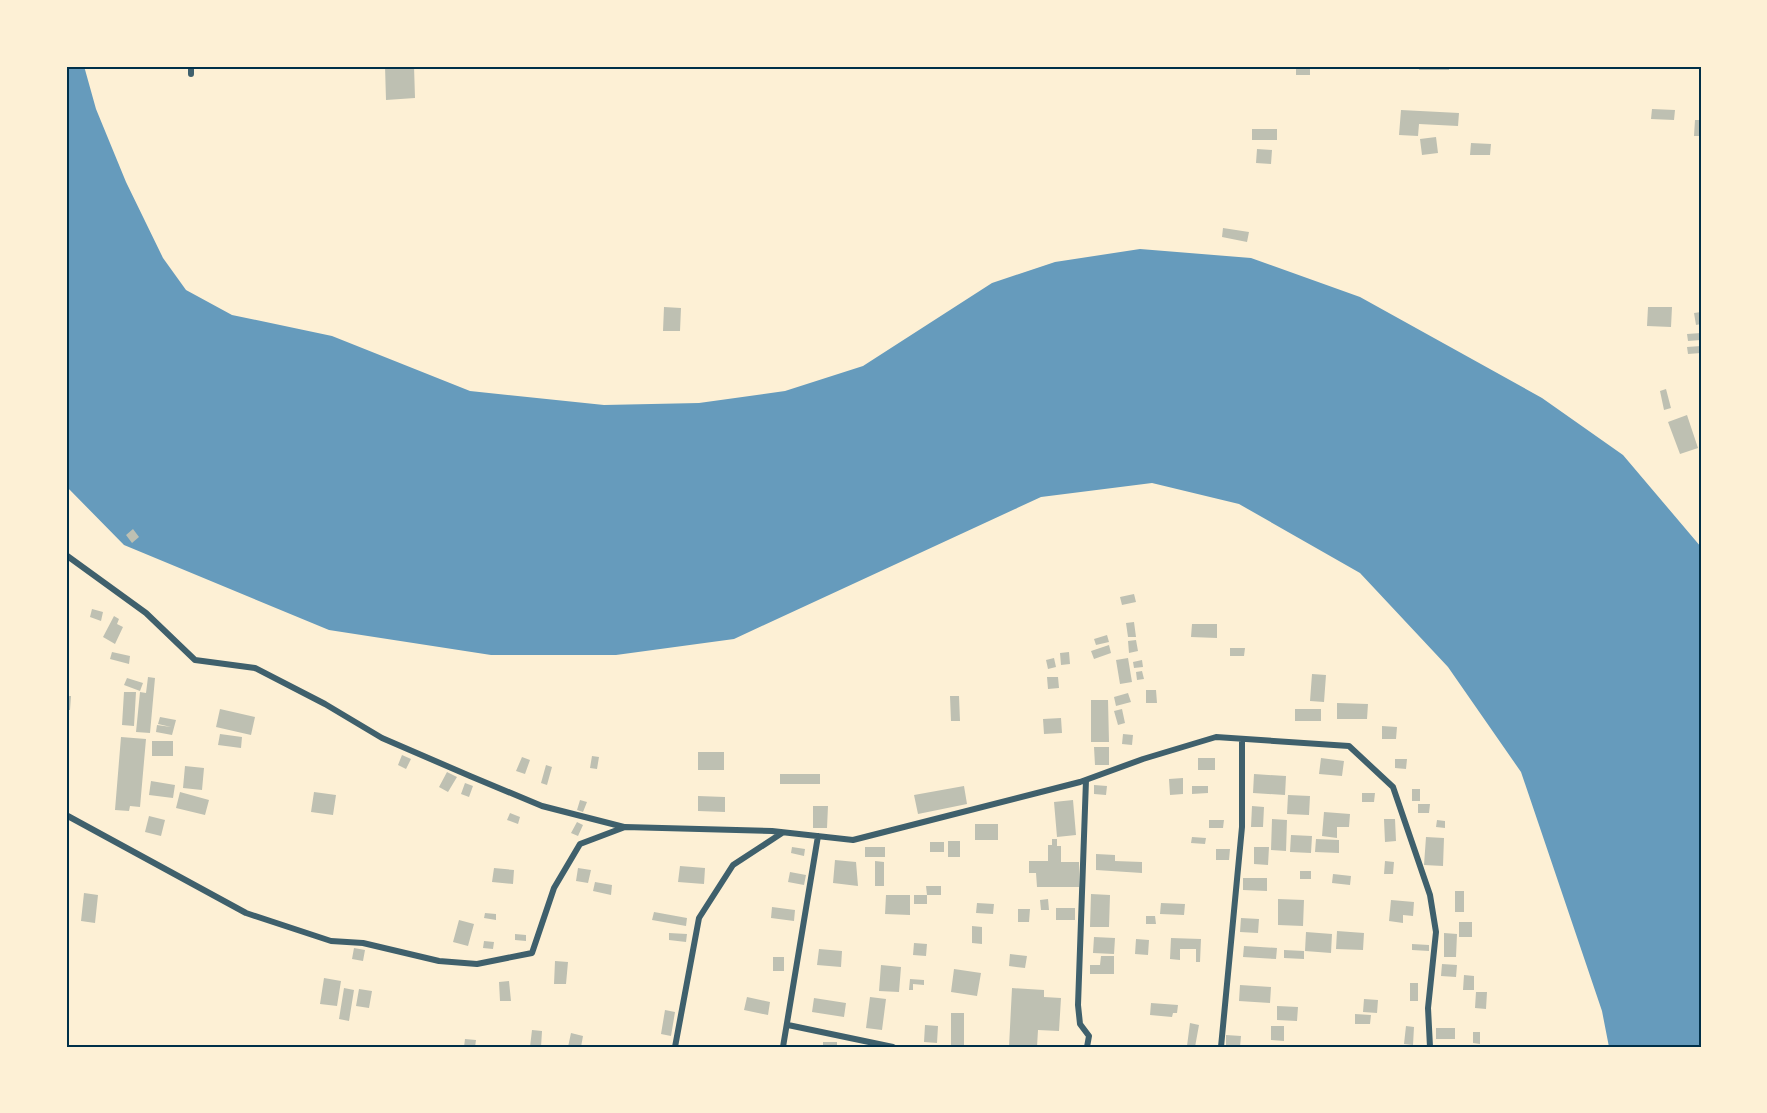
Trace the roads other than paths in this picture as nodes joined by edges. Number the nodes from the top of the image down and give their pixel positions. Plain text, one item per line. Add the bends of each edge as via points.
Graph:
1 (66, 555) edge
2 (1242, 741) junction
3 (1086, 780) junction
4 (66, 815) edge
5 (625, 828) junction
6 (782, 832) junction
7 (818, 836) junction
8 (788, 1025) junction
9 (675, 1047) edge
10 (783, 1047) edge
11 (893, 1047) edge
12 (1088, 1047) edge
13 (1221, 1047) edge
14 (1430, 1047) edge

1 - 5 street via 146,613 195,660 255,668 404,748 542,806
2 - 3 street via 1216,737
2 - 13 street via 1242,826
2 - 14 street via 1349,746 1393,787 1430,895 1436,932 1428,1008
3 - 7 street via 853,840
3 - 12 street via 1078,1005 1080,1024 1089,1036
4 - 5 street via 246,913 331,941 363,943 439,961 477,964 532,953 554,888 580,844
5 - 6 street
6 - 7 street
6 - 9 street via 733,865 699,918
7 - 8 street
8 - 10 street
8 - 11 street

